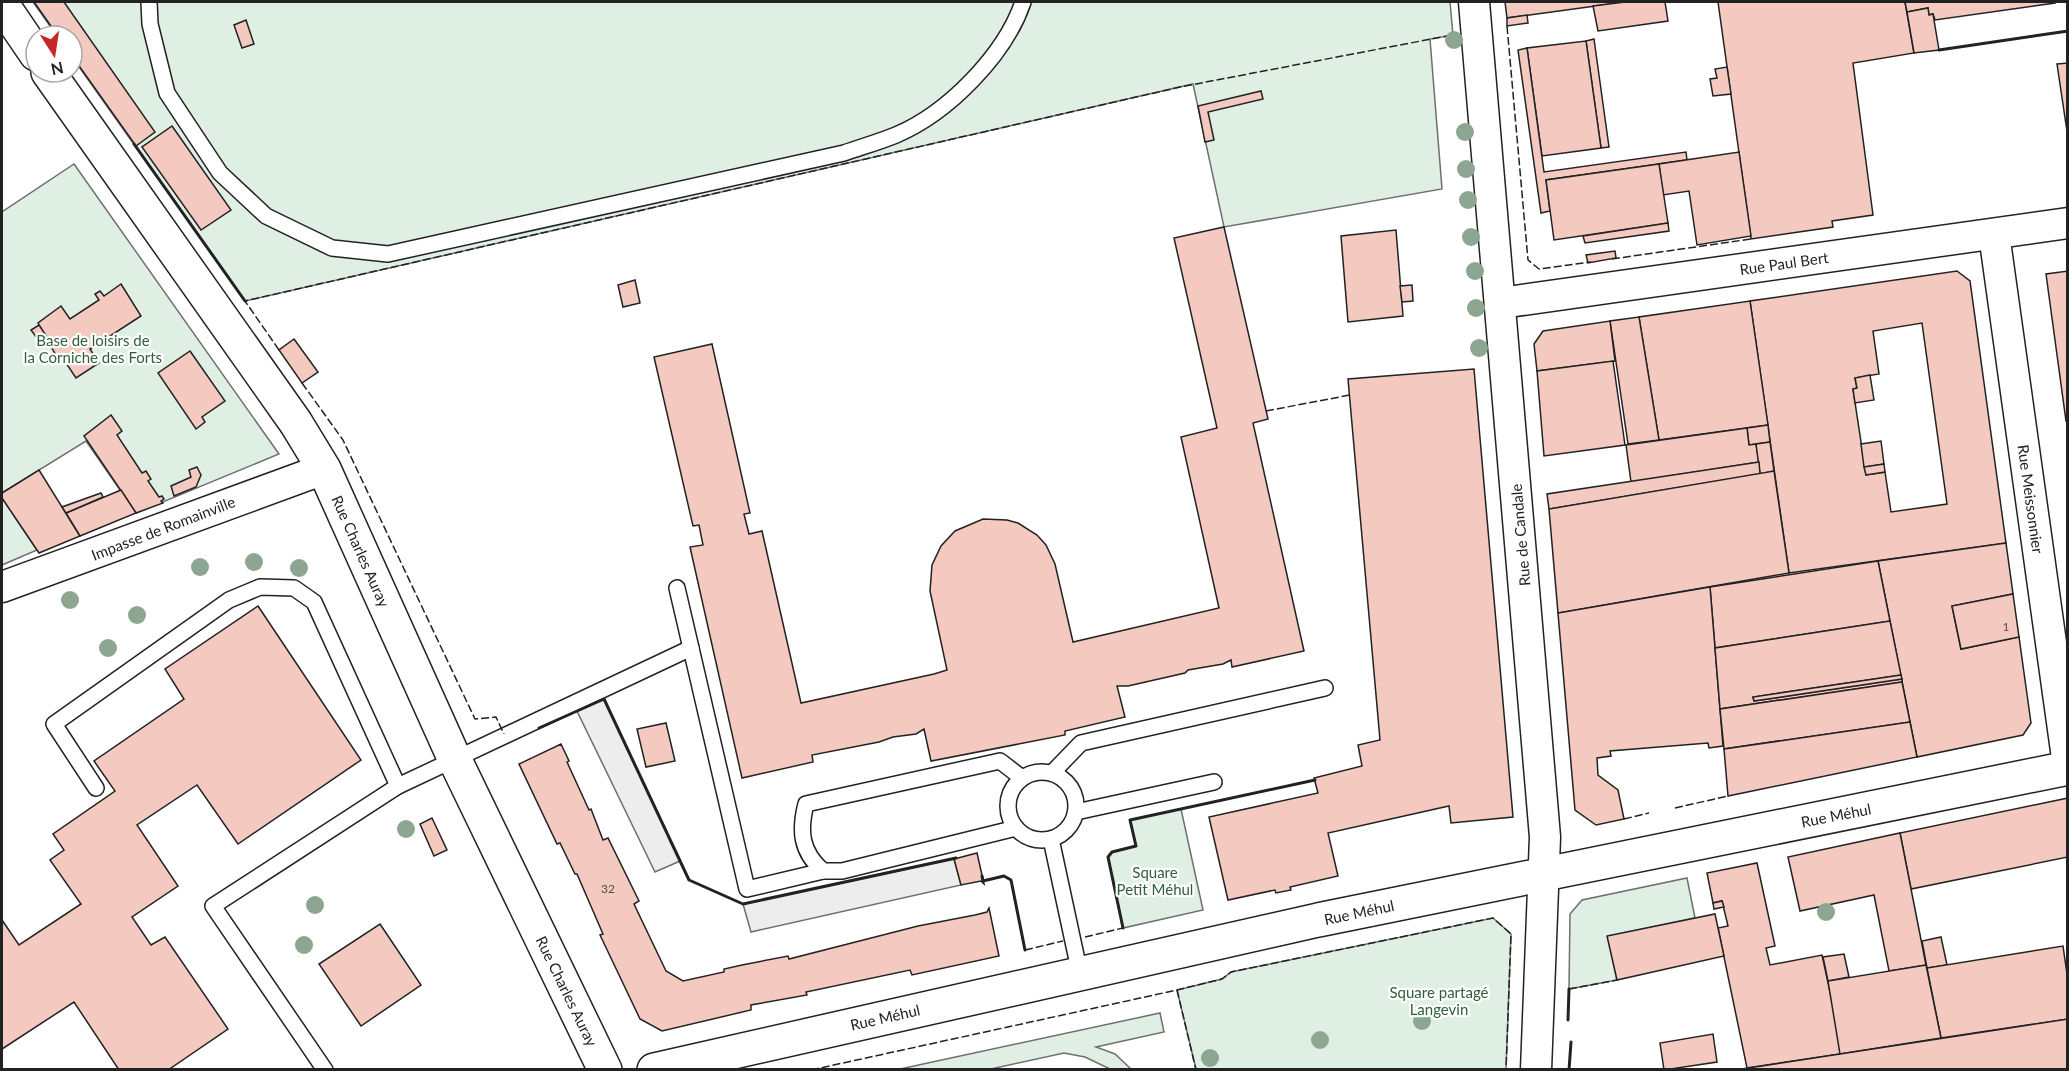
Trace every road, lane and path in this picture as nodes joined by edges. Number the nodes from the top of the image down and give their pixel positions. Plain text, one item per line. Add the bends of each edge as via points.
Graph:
1 (148, 2) edge
2 (1023, 2) edge
3 (1474, 2) edge
4 (2, 4) edge
5 (24, 36) edge
6 (56, 84) edge
7 (2067, 223) edge
8 (1994, 234) junction
9 (1501, 303) junction
10 (324, 469) junction
11 (2, 587) edge
12 (677, 588) dead end
13 (691, 648) junction
14 (1325, 688) dead end
15 (455, 760) junction
16 (2067, 767) edge
17 (1052, 773) junction
18 (1022, 778) junction
19 (1214, 782) dead end
20 (398, 786) junction
21 (96, 788) dead end
22 (1076, 812) junction
23 (1016, 828) junction
24 (1051, 839) junction
25 (823, 871) junction
26 (1544, 874) junction
27 (1080, 974) junction
28 (325, 1070) edge
29 (605, 1070) edge
30 (654, 1070) edge
31 (1536, 1070) edge

1 - 2 lane via 167,93 220,173 266,216 332,248 388,254 844,153 898,135 937,109 987,67
3 - 9 street, Rue de Candale
4 - 5 street
6 - 10 street, Rue Charles Auray via 296,423
7 - 8 street, Rue Paul Bert
8 - 9 street, Rue Paul Bert
8 - 16 street, Rue Meissonnier
9 - 26 street, Rue de Candale via 1545,837
10 - 11 street, Impasse de Romainville
10 - 15 street, Rue Charles Auray
12 - 13 lane
13 - 15 lane
13 - 25 lane via 747,889
14 - 17 lane via 1081,743
15 - 20 lane
15 - 29 street, Rue Charles Auray
16 - 26 street, Rue Méhul
17 - 18 lane
17 - 22 lane via 1069,784
18 - 23 lane via 1008,802
18 - 25 lane via 1000,761 806,804 801,836 814,863
19 - 22 lane
20 - 21 lane via 314,602 294,588 260,587 229,600 54,724
20 - 28 lane via 213,906
22 - 24 lane via 1070,826
23 - 24 lane via 1035,840
23 - 25 lane via 842,871
24 - 27 lane
26 - 27 street, Rue Méhul
26 - 31 street, Rue de Candale
27 - 30 street, Rue Méhul

